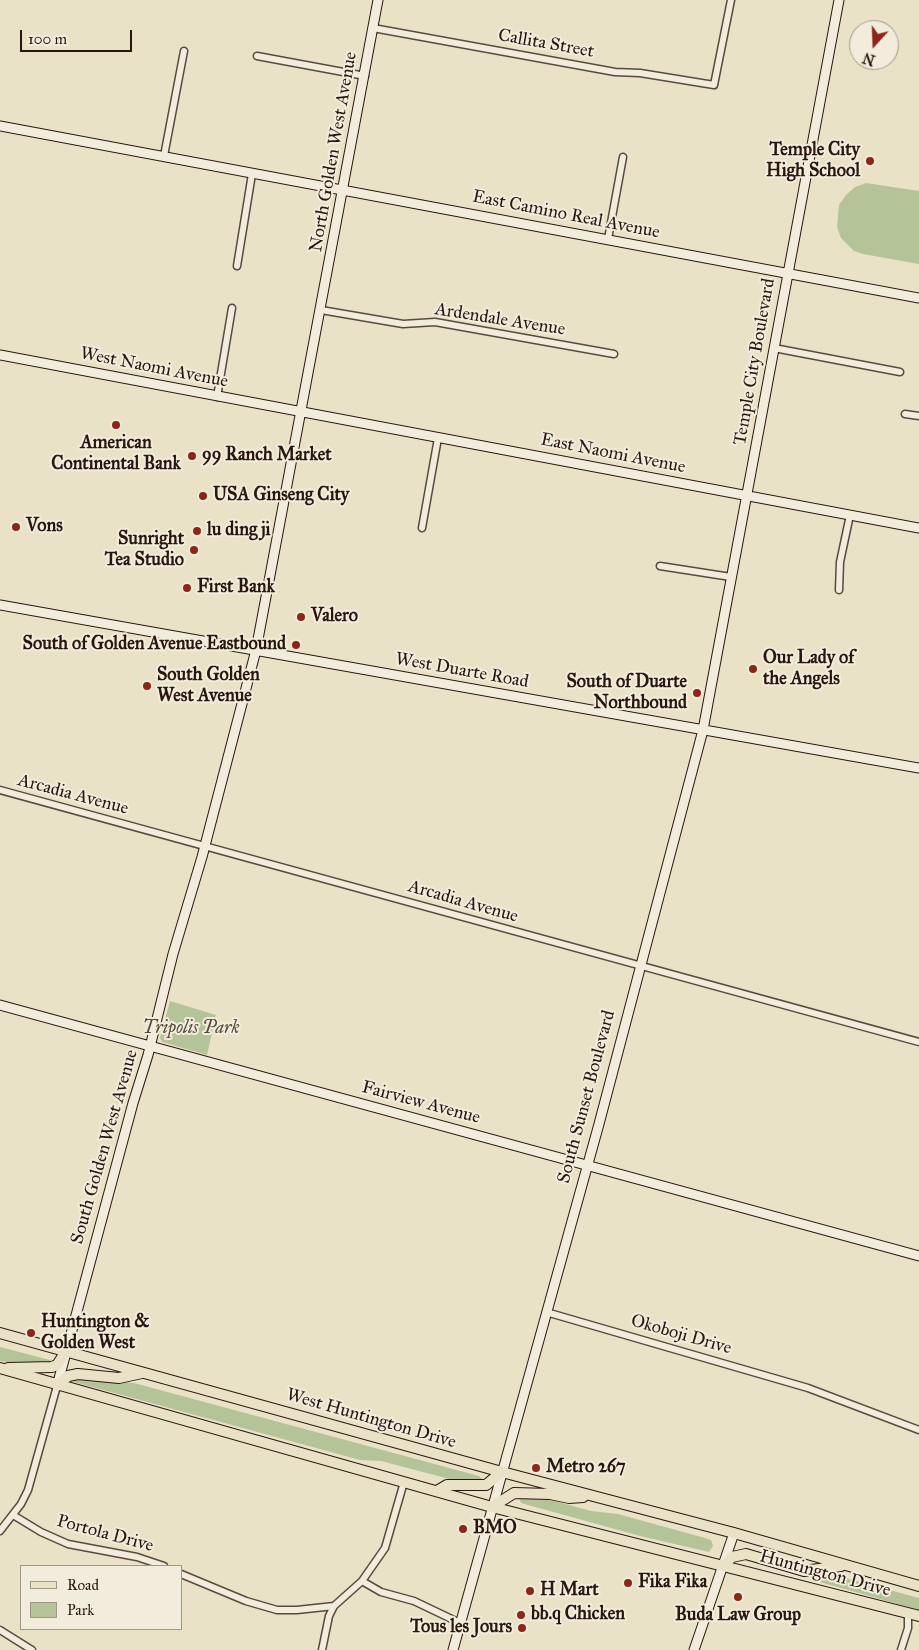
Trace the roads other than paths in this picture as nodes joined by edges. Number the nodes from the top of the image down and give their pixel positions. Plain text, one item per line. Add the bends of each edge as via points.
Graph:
1 (378, 0) edge
2 (731, 0) edge
3 (838, 0) edge
4 (374, 28) junction
5 (184, 51) dead end
6 (257, 56) dead end
7 (365, 76) junction
8 (0, 126) edge
9 (164, 156) junction
10 (623, 157) dead end
11 (252, 174) junction
12 (344, 190) junction
13 (608, 239) junction
14 (236, 266) dead end
15 (788, 273) junction
16 (919, 298) edge
17 (232, 308) dead end
18 (322, 310) junction
19 (774, 348) junction
20 (614, 354) dead end
21 (0, 355) edge
22 (900, 372) dead end
23 (217, 397) junction
24 (302, 413) junction
25 (905, 414) dead end
26 (919, 416) edge
27 (438, 438) junction
28 (747, 497) junction
29 (850, 516) junction
30 (422, 528) dead end
31 (919, 528) edge
32 (660, 566) dead end
33 (732, 577) junction
34 (839, 590) dead end
35 (0, 605) edge
36 (256, 650) junction
37 (704, 730) junction
38 (919, 768) edge
39 (0, 790) edge
40 (204, 847) junction
41 (640, 966) junction
42 (0, 1006) edge
43 (919, 1042) edge
44 (150, 1046) junction
45 (587, 1165) junction
46 (919, 1256) edge
47 (546, 1312) junction
48 (0, 1332) edge
49 (67, 1350) junction
50 (0, 1368) edge
51 (145, 1372) junction
52 (57, 1386) junction
53 (919, 1430) edge
54 (502, 1472) junction
55 (404, 1482) junction
56 (437, 1491) junction
57 (592, 1496) junction
58 (492, 1506) junction
59 (13, 1515) junction
60 (0, 1531) edge
61 (734, 1533) junction
62 (161, 1565) edge
63 (724, 1565) junction
64 (845, 1565) junction
65 (182, 1574) edge
66 (362, 1581) junction
67 (919, 1586) edge
68 (334, 1606) junction
69 (908, 1613) junction
70 (919, 1616) edge
71 (460, 1623) junction
72 (0, 1630) edge
73 (32, 1650) edge
74 (322, 1650) edge
75 (453, 1650) edge
76 (694, 1650) edge
77 (901, 1650) edge

1 - 4 street, North Golden West Avenue
2 - 4 street, Callita Street via 714,85 615,72
3 - 15 street, Temple City Boulevard
4 - 7 street, North Golden West Avenue
5 - 9 street
6 - 7 street
7 - 12 street, North Golden West Avenue
8 - 9 street, East Camino Real Avenue
9 - 11 street, East Camino Real Avenue
10 - 13 street
11 - 12 street, East Camino Real Avenue
11 - 14 street
12 - 13 street, East Camino Real Avenue
12 - 18 street, North Golden West Avenue
13 - 15 street, East Camino Real Avenue
15 - 16 street, East Camino Real Avenue
15 - 19 street, Temple City Boulevard
17 - 23 street
18 - 20 street, Ardendale Avenue via 402,324 435,322
18 - 24 street, South Golden West Avenue
19 - 22 street
19 - 28 street, Temple City Boulevard
21 - 23 street, West Naomi Avenue
23 - 24 street, West Naomi Avenue
24 - 27 street, East Naomi Avenue
24 - 36 street, South Golden West Avenue
25 - 26 street
27 - 28 street, East Naomi Avenue
27 - 30 street
28 - 29 street, East Naomi Avenue
28 - 33 street, Temple City Boulevard
29 - 31 street, East Naomi Avenue
29 - 34 street via 840,562
32 - 33 street
33 - 37 street, Temple City Boulevard
35 - 36 street, West Duarte Road
36 - 37 street, West Duarte Road
36 - 40 street, South Golden West Avenue
37 - 38 street, West Duarte Road
37 - 41 street, South Sunset Boulevard
39 - 40 street, Arcadia Avenue
40 - 41 street, Arcadia Avenue
40 - 44 street, South Golden West Avenue
41 - 43 street, Arcadia Avenue
41 - 45 street, South Sunset Boulevard
42 - 44 street, Fairview Avenue
44 - 45 street, Fairview Avenue
44 - 49 street, South Golden West Avenue
45 - 46 street, Fairview Avenue
45 - 47 street, South Sunset Boulevard
47 - 53 street, Okoboji Drive via 808,1388
47 - 54 street, South Sunset Boulevard
48 - 49 main road, West Huntington Drive
49 - 50 main road via 52,1367
49 - 51 main road, West Huntington Drive
49 - 52 street, South Golden West Avenue
50 - 52 main road
51 - 52 main road via 119,1378 78,1374 68,1376
51 - 54 main road, West Huntington Drive
52 - 55 main road
52 - 59 street via 32,1478
54 - 56 main road via 486,1485 447,1485
54 - 57 main road, West Huntington Drive
54 - 58 street, South Sunset Boulevard
55 - 56 main road
55 - 66 street via 386,1548
56 - 58 main road
57 - 58 main road via 569,1498 514,1493
57 - 61 main road, West Huntington Drive
58 - 63 main road
58 - 71 street, South Sunset Boulevard
59 - 60 street
59 - 62 street, Portola Drive via 68,1544 137,1557
61 - 63 street
61 - 64 main road, Huntington Drive
63 - 64 main road via 732,1557 746,1554 804,1571
63 - 69 main road, Huntington Drive
63 - 76 street
64 - 67 main road, Huntington Drive
65 - 68 street via 277,1610
66 - 68 street
66 - 71 street via 381,1592 414,1601
68 - 74 street
69 - 70 main road, Huntington Drive
69 - 77 street via 908,1628
71 - 75 street, South Sunset Boulevard
72 - 73 street

